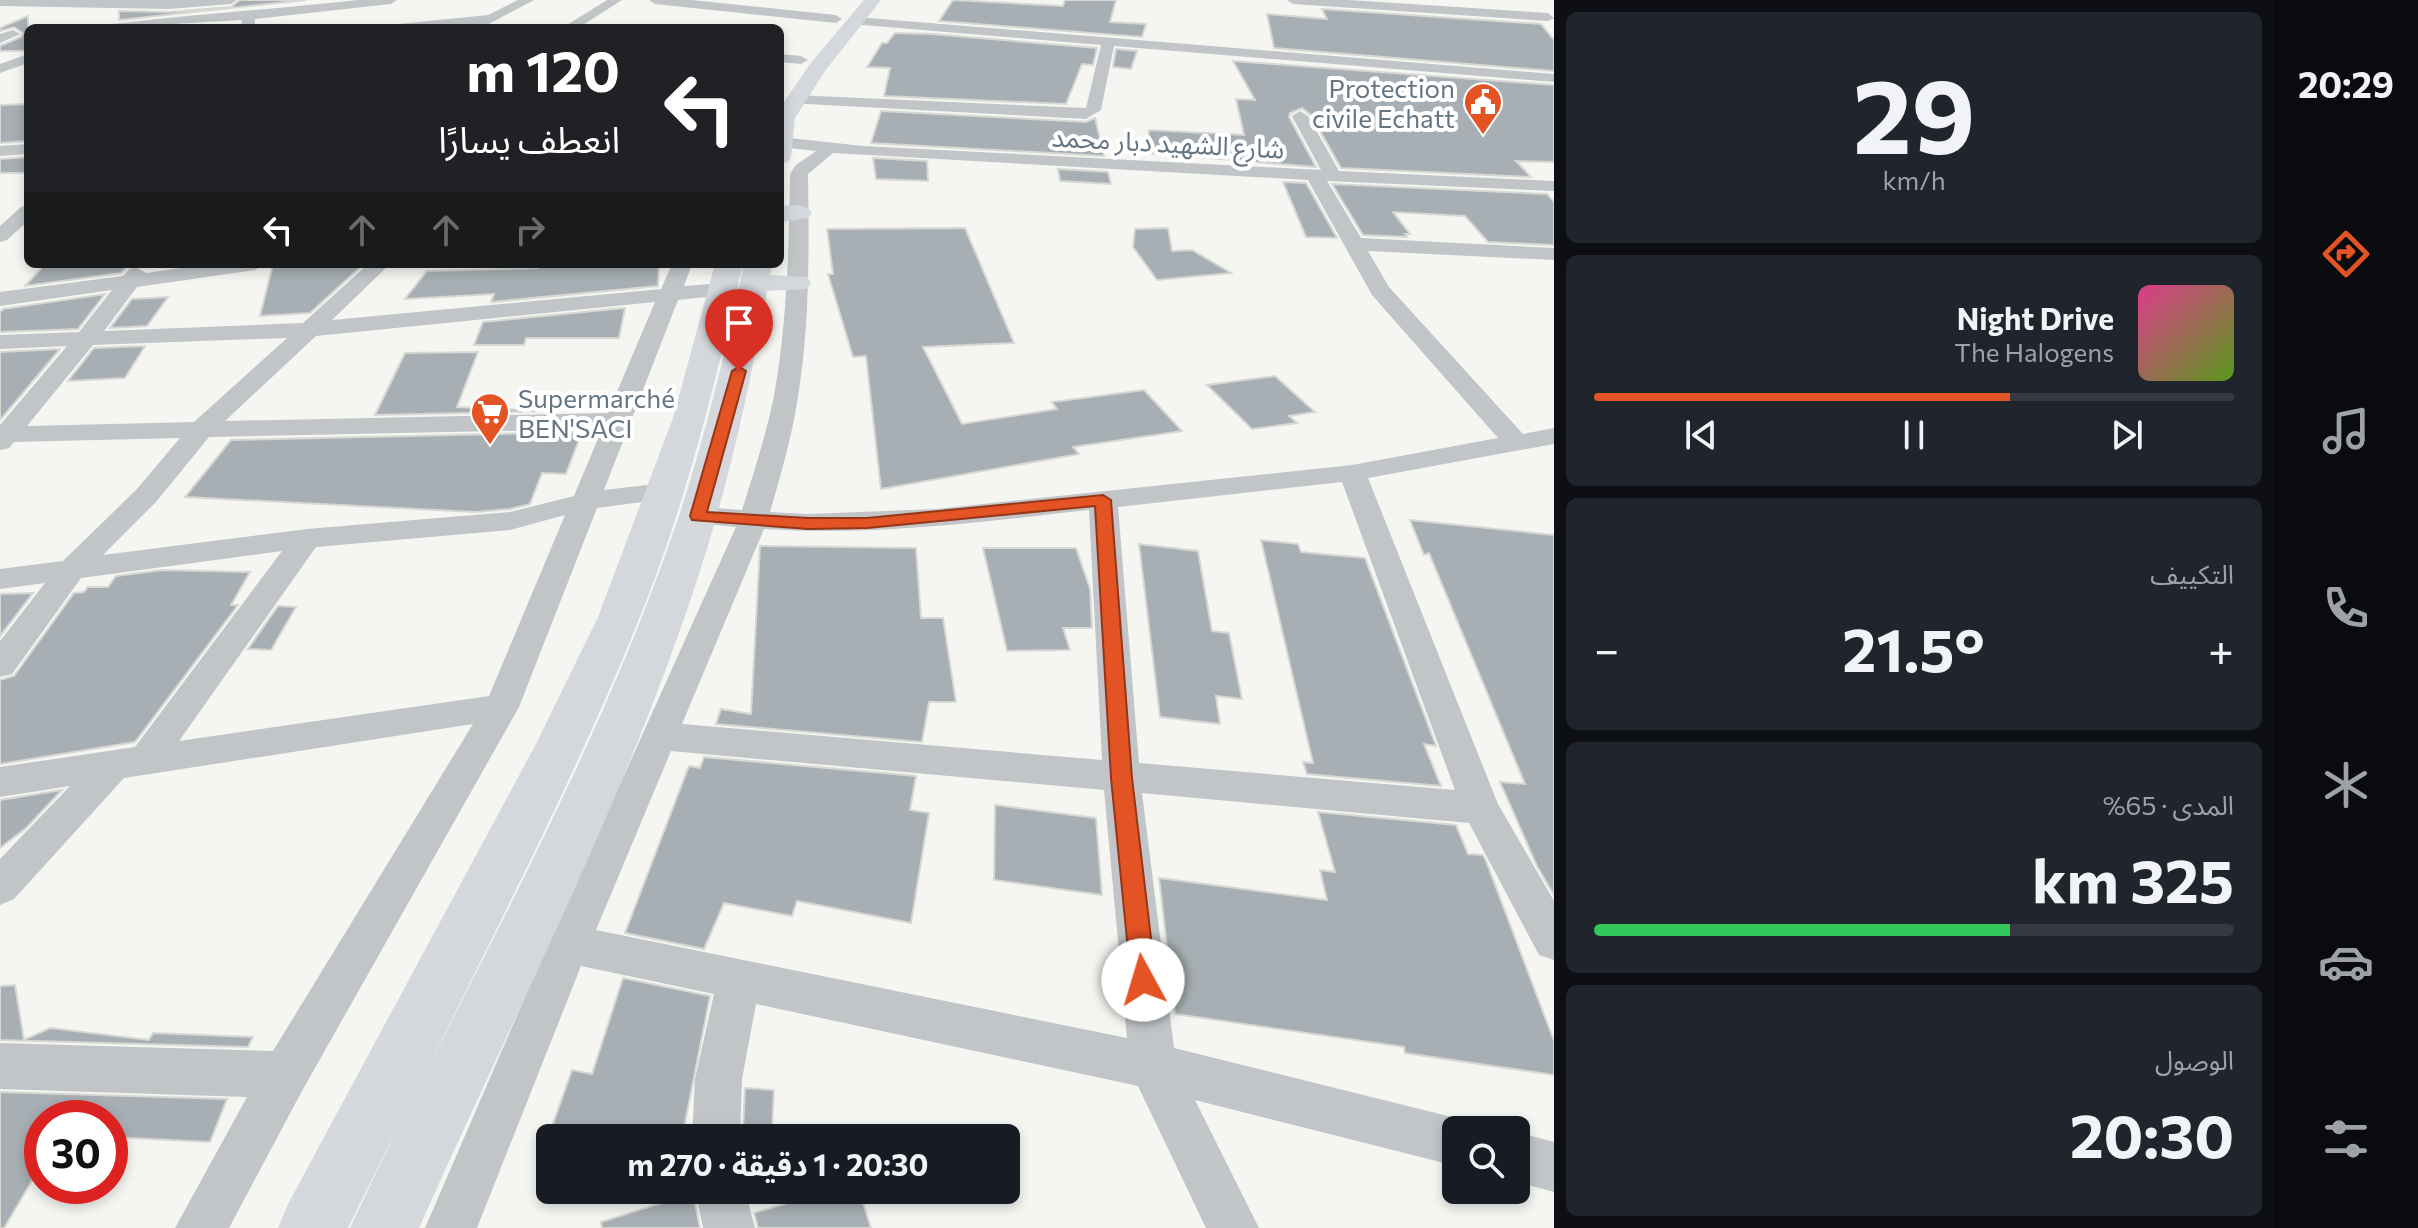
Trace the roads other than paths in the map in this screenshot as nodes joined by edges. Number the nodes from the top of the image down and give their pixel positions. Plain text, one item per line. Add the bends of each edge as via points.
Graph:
1 (182, 0) edge
2 (231, 0) edge
3 (391, 0) edge
4 (528, 0) edge
5 (616, 0) edge
6 (655, 0) edge
7 (853, 0) edge
8 (873, 0) edge
9 (1293, 0) edge
10 (1532, 0) edge
11 (23, 1) edge
12 (0, 2) edge
13 (700, 3) edge
14 (169, 5) junction
15 (267, 7) edge
16 (836, 19) junction
17 (856, 21) junction
18 (249, 22) edge
19 (1551, 22) edge
20 (120, 24) edge
21 (143, 24) edge
22 (487, 24) edge
23 (576, 24) edge
24 (1108, 43) junction
25 (784, 58) edge
26 (24, 60) edge
27 (801, 60) junction
28 (0, 69) edge
29 (1554, 78) edge
30 (786, 80) dead end
31 (794, 100) junction
32 (1300, 116) dead end
33 (784, 118) edge
34 (1001, 125) junction
35 (24, 149) edge
36 (0, 151) edge
37 (784, 151) edge
38 (784, 151) edge
39 (824, 153) junction
40 (917, 157) junction
41 (998, 159) junction
42 (1325, 178) junction
43 (1554, 188) edge
44 (24, 213) edge
45 (790, 213) edge
46 (0, 215) edge
47 (24, 216) edge
48 (0, 236) edge
49 (1352, 244) junction
50 (1554, 254) edge
51 (196, 268) edge
52 (375, 268) edge
53 (136, 272) edge
54 (753, 277) edge
55 (676, 280) edge
56 (0, 299) edge
57 (305, 330) junction
58 (85, 340) junction
59 (0, 342) edge
60 (618, 421) junction
61 (200, 431) junction
62 (1554, 436) edge
63 (2, 437) edge
64 (1516, 442) junction
65 (1352, 473) junction
66 (1103, 500) junction
67 (587, 501) junction
68 (681, 504) junction
69 (753, 521) junction
70 (307, 538) junction
71 (71, 570) junction
72 (0, 579) edge
73 (0, 665) edge
74 (502, 707) junction
75 (661, 736) junction
76 (129, 762) junction
77 (1122, 778) junction
78 (0, 782) edge
79 (1481, 808) junction
80 (0, 887) edge
81 (1554, 941) edge
82 (569, 944) junction
83 (739, 981) junction
84 (0, 1066) edge
85 (1153, 1066) junction
86 (285, 1075) junction
87 (715, 1124) edge
88 (1442, 1138) edge
89 (1530, 1161) edge
90 (1554, 1167) edge
91 (723, 1204) edge
92 (201, 1228) edge
93 (312, 1228) edge
94 (384, 1228) edge
95 (451, 1228) edge
96 (729, 1228) edge
97 (1233, 1228) edge

1 - 14 street
2 - 14 street
3 - 15 street
4 - 22 street
5 - 23 street
6 - 13 street
7 - 16 main road
8 - 17 main road
9 - 19 street
10 - 19 street
11 - 12 street
11 - 14 street
13 - 16 street
14 - 20 street
15 - 18 street
16 - 27 main road
17 - 24 street
17 - 31 main road
18 - 21 street via 192,18
24 - 29 street
24 - 34 street via 1092,113
25 - 27 street
26 - 28 street
27 - 30 main road
31 - 33 main road
31 - 34 street
32 - 42 street
34 - 41 street
35 - 36 street
37 - 39 street, شارع الشهيد دبار محمد
38 - 40 street, شارع الشهيد دبار محمد
39 - 40 street, شارع الشهيد دبار محمد
39 - 45 street via 799,174
40 - 41 street, شارع الشهيد دبار محمد
40 - 42 street, شارع الشهيد دبار محمد
41 - 42 street, شارع الشهيد دبار محمد
42 - 43 street, شارع الشهيد دبار محمد
42 - 49 street
44 - 46 street
47 - 48 street
49 - 50 street
49 - 64 street via 1380,290
51 - 53 street
52 - 57 street
53 - 56 street
53 - 58 street
54 - 55 street
54 - 68 main road via 694,404
54 - 69 street via 789,379
55 - 57 street
55 - 60 street
57 - 58 street
57 - 61 street
58 - 59 street
58 - 63 street
60 - 61 street
60 - 67 street
61 - 63 street
61 - 71 street via 146,496
62 - 64 street
64 - 65 street
65 - 66 street
65 - 79 street
66 - 69 street via 867,523
66 - 77 street
67 - 68 street
67 - 70 street via 510,521
67 - 74 street
68 - 69 street
68 - 93 main road
68 - 94 main road via 653,647 563,857 463,1055
69 - 75 street
70 - 71 street
70 - 76 street
71 - 72 street
71 - 73 street
74 - 76 street
74 - 86 street
75 - 77 street
75 - 82 street
76 - 78 street
76 - 80 street
77 - 79 street
77 - 85 street
79 - 81 street
82 - 83 street
82 - 95 street
83 - 85 street
83 - 87 street via 720,1067
84 - 86 street
85 - 88 street
85 - 97 street
86 - 92 street
89 - 90 street
91 - 96 street

